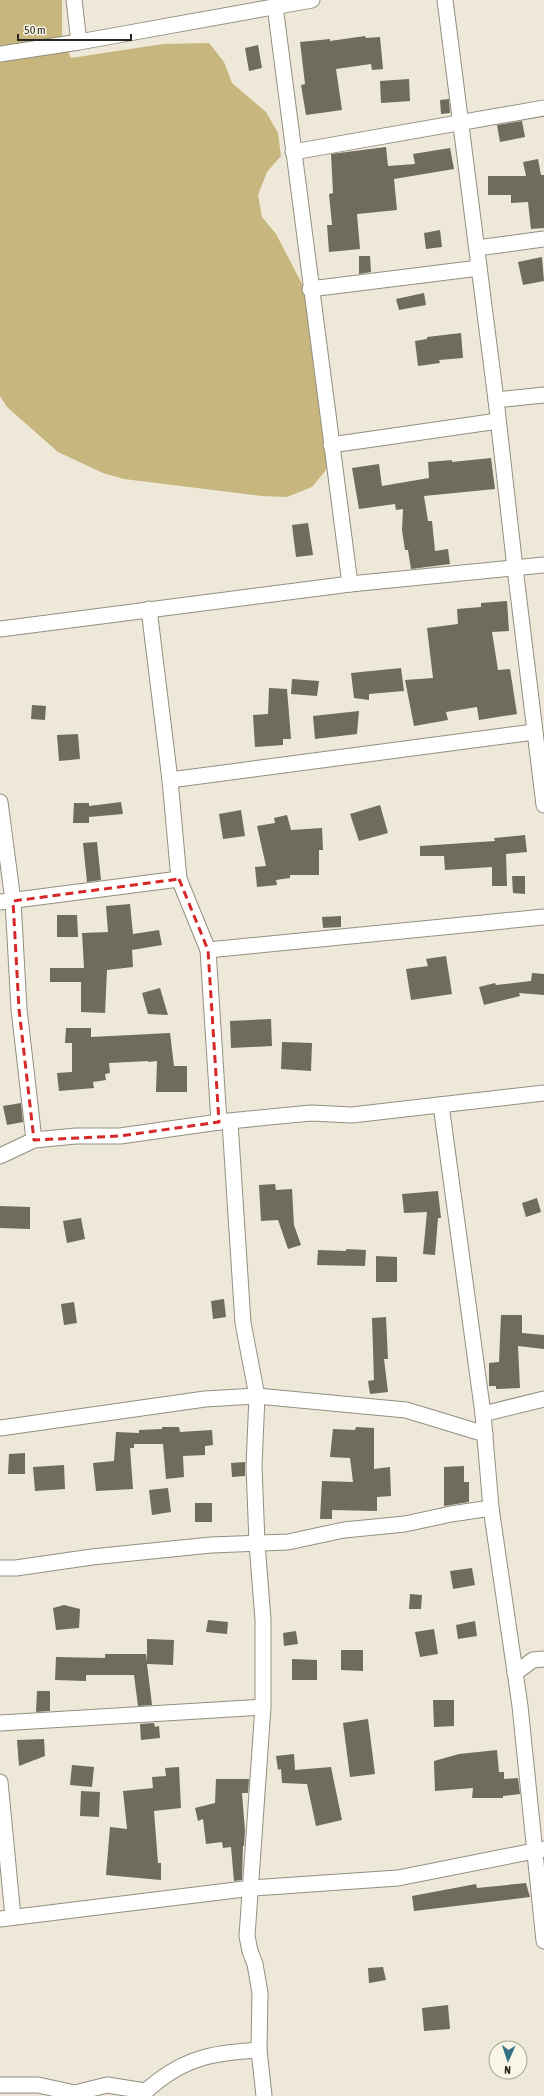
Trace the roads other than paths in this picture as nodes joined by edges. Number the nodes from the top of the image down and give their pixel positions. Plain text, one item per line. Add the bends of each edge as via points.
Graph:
1 (74, 0) edge
2 (312, 0) edge
3 (445, 0) edge
4 (275, 6) junction
5 (79, 42) junction
6 (0, 54) edge
7 (544, 108) edge
8 (462, 121) junction
9 (293, 152) junction
10 (544, 239) edge
11 (477, 248) junction
12 (479, 268) junction
13 (310, 289) junction
14 (544, 395) edge
15 (496, 400) junction
16 (498, 421) junction
17 (331, 445) junction
18 (544, 565) edge
19 (515, 568) junction
20 (350, 584) junction
21 (149, 609) junction
22 (0, 629) edge
23 (534, 732) junction
24 (170, 780) junction
25 (0, 802) edge
26 (544, 805) edge
27 (179, 879) junction
28 (7, 902) edge
29 (544, 917) edge
30 (208, 950) junction
31 (544, 1093) edge
32 (441, 1105) junction
33 (224, 1122) junction
34 (34, 1140) junction
35 (0, 1156) edge
36 (257, 1396) junction
37 (544, 1399) edge
38 (483, 1414) junction
39 (0, 1428) edge
40 (484, 1434) junction
41 (491, 1508) junction
42 (256, 1543) junction
43 (0, 1568) edge
44 (544, 1659) edge
45 (515, 1673) junction
46 (263, 1707) junction
47 (0, 1723) edge
48 (0, 1782) edge
49 (539, 1850) edge
50 (252, 1888) junction
51 (7, 1918) edge
52 (544, 1941) edge
53 (259, 2050) junction
54 (0, 2085) edge
55 (144, 2094) edge
56 (264, 2096) edge

1 - 5 street
2 - 4 street
3 - 8 street
4 - 5 street
4 - 9 street
5 - 6 street
7 - 8 street
8 - 9 street
8 - 11 street
9 - 13 street
10 - 11 street
11 - 12 street
12 - 13 street
12 - 15 street
13 - 17 street
14 - 15 street
15 - 16 street
16 - 17 street
16 - 19 street
17 - 20 street
18 - 19 street
19 - 20 street
19 - 23 street
20 - 21 street
21 - 22 street
21 - 24 street
23 - 24 street
23 - 26 street
24 - 27 street
25 - 28 street
27 - 28 street
27 - 30 street
28 - 34 street
29 - 30 street
30 - 33 street
31 - 32 street
32 - 33 street via 352,1115 311,1113
32 - 38 street
33 - 34 street via 120,1136 76,1136
33 - 36 street via 243,1323
34 - 35 street
36 - 39 street via 205,1399
36 - 40 street via 406,1410
36 - 42 street via 254,1466
37 - 38 street
38 - 40 street
40 - 41 street
41 - 42 street via 405,1524 344,1530 288,1542
41 - 45 street
42 - 43 street via 211,1545
42 - 46 street via 263,1620
44 - 45 street via 533,1660
45 - 49 street
46 - 47 street
46 - 50 street
48 - 51 street
49 - 50 street via 398,1878
49 - 52 street
50 - 51 street
50 - 53 street via 247,1936 260,1993
53 - 55 street via 224,2052 195,2059 167,2074
53 - 56 street
54 - 55 street via 38,2085 75,2093 107,2085

